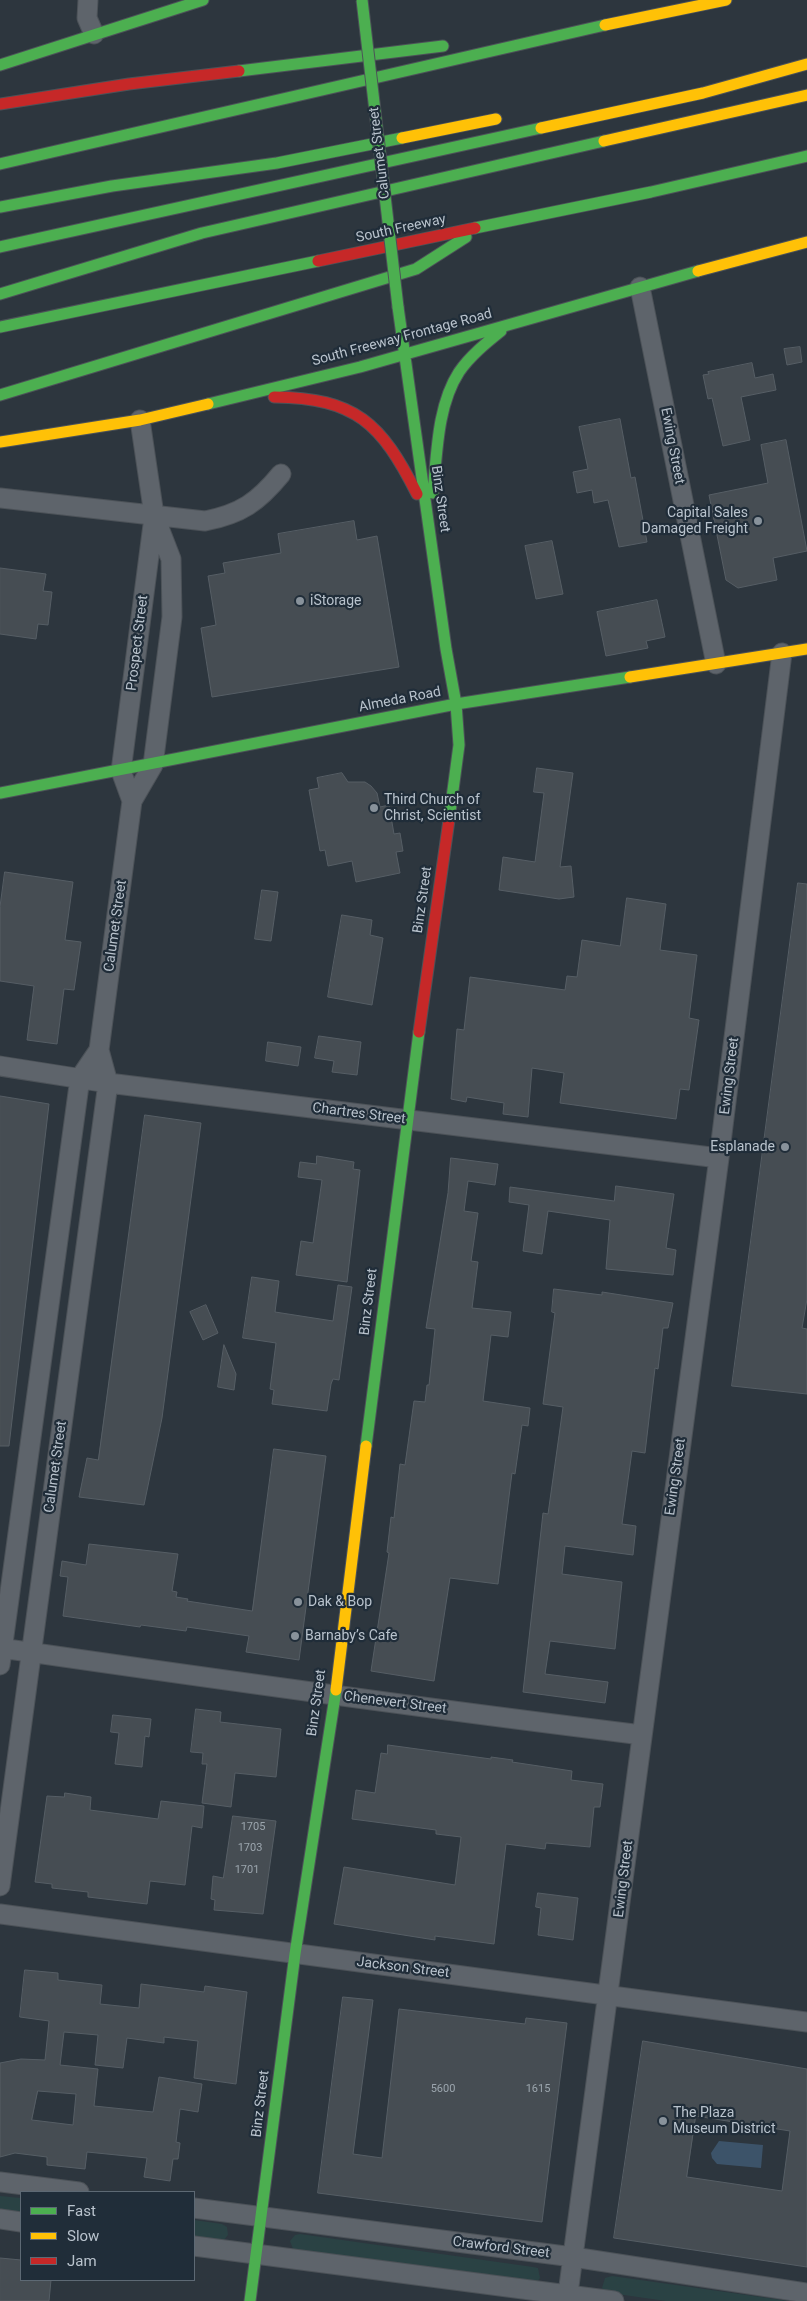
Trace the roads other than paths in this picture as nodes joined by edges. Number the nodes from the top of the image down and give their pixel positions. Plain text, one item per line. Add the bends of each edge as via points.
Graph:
1 (88, 0) edge
2 (203, 0) edge
3 (362, 0) edge
4 (726, 0) edge
5 (588, 29) junction
6 (94, 34) junction
7 (471, 43) dead end
8 (451, 45) dead end
9 (807, 64) edge
10 (0, 65) edge
11 (703, 93) junction
12 (636, 95) dead end
13 (807, 95) edge
14 (0, 104) edge
15 (510, 117) dead end
16 (807, 156) edge
17 (0, 164) edge
18 (0, 207) edge
19 (479, 228) junction
20 (807, 242) edge
21 (0, 247) edge
22 (640, 287) junction
23 (0, 294) edge
24 (398, 307) joint
25 (508, 325) junction
26 (0, 327) edge
27 (404, 356) junction
28 (0, 395) edge
29 (229, 399) junction
30 (140, 420) junction
31 (0, 442) edge
32 (281, 474) dead end
33 (0, 498) edge
34 (427, 515) junction
35 (154, 516) junction
36 (429, 529) junction
37 (807, 649) edge
38 (782, 653) junction
39 (716, 664) junction
40 (456, 704) junction
41 (153, 764) junction
42 (121, 770) junction
43 (0, 793) edge
44 (132, 801) junction
45 (99, 1050) junction
46 (0, 1066) edge
47 (80, 1078) junction
48 (108, 1083) junction
49 (407, 1120) junction
50 (719, 1158) junction
51 (31, 1653) junction
52 (1, 1654) edge
53 (334, 1695) junction
54 (642, 1735) junction
55 (0, 1886) edge
56 (0, 1914) edge
57 (295, 1954) junction
58 (609, 1995) junction
59 (807, 2022) edge
60 (0, 2182) edge
61 (71, 2191) edge
62 (195, 2208) edge
63 (261, 2217) junction
64 (0, 2219) edge
65 (20, 2222) edge
66 (195, 2246) edge
67 (256, 2255) junction
68 (573, 2257) junction
69 (807, 2293) edge
70 (567, 2298) edge
71 (250, 2301) edge
72 (614, 2301) edge

1 - 6 street via 87,18
2 - 6 main road
3 - 24 main road, Calumet Street, bridge
4 - 5 main road
5 - 7 main road
5 - 17 main road
6 - 10 main road
8 - 14 main road via 129,84
9 - 11 main road
11 - 12 main road
11 - 21 main road
13 - 23 main road via 202,233
15 - 18 main road via 277,163 112,186
16 - 19 main road, South Freeway
19 - 26 main road, South Freeway
19 - 28 main road via 416,269
20 - 22 main road, South Freeway Frontage Road
22 - 25 main road, South Freeway Frontage Road
22 - 39 street, Ewing Street
24 - 27 main road, Binz Street
25 - 27 main road, South Freeway Frontage Road
25 - 36 main road via 472,356 457,374 445,406
27 - 29 main road, South Freeway Frontage Road
27 - 34 main road, Binz Street
29 - 30 main road, South Freeway Frontage Road
29 - 34 main road via 299,395 328,400 352,410 383,434 406,471
30 - 31 main road, South Freeway Frontage Road
30 - 35 street, Prospect Street
32 - 35 street via 247,508 227,517 206,521
33 - 35 street
34 - 36 main road, Binz Street
35 - 41 street, Prospect Street via 172,560 172,617
35 - 42 street, Prospect Street
36 - 40 main road, Binz Street
37 - 38 main road, Almeda Road
38 - 39 main road, Almeda Road
38 - 50 street, Ewing Street
39 - 40 main road, Almeda Road
40 - 41 main road, Almeda Road
40 - 49 main road, Binz Street via 460,745
41 - 42 main road, Almeda Road
41 - 44 street, Calumet Street
42 - 43 main road, Almeda Road
42 - 44 street, Calumet Street
44 - 45 street, Calumet Street
45 - 47 street, Calumet Street
45 - 48 street, Calumet Street
46 - 47 street, Chartres Street
47 - 48 street, Chartres Street
47 - 52 street, Calumet Street
48 - 49 street, Chartres Street
48 - 51 street, Calumet Street
49 - 50 street, Chartres Street
49 - 53 main road, Binz Street
50 - 54 street, Ewing Street
51 - 52 street, Chenevert Street
51 - 53 street, Chenevert Street
51 - 55 street, Calumet Street
53 - 54 street, Chenevert Street
53 - 57 main road, Binz Street
54 - 58 street, Ewing Street
56 - 57 street, Jackson Street
57 - 58 street, Jackson Street
57 - 63 main road, Binz Street
58 - 59 street, Jackson Street
58 - 68 street, Ewing Street
60 - 61 street
62 - 63 street, Crawford Street
63 - 67 main road, Binz Street
63 - 68 street, Crawford Street
64 - 65 street
66 - 67 street
67 - 70 street
67 - 71 main road, Binz Street
68 - 69 street, Crawford Street
68 - 70 street, Ewing Street
70 - 72 street

